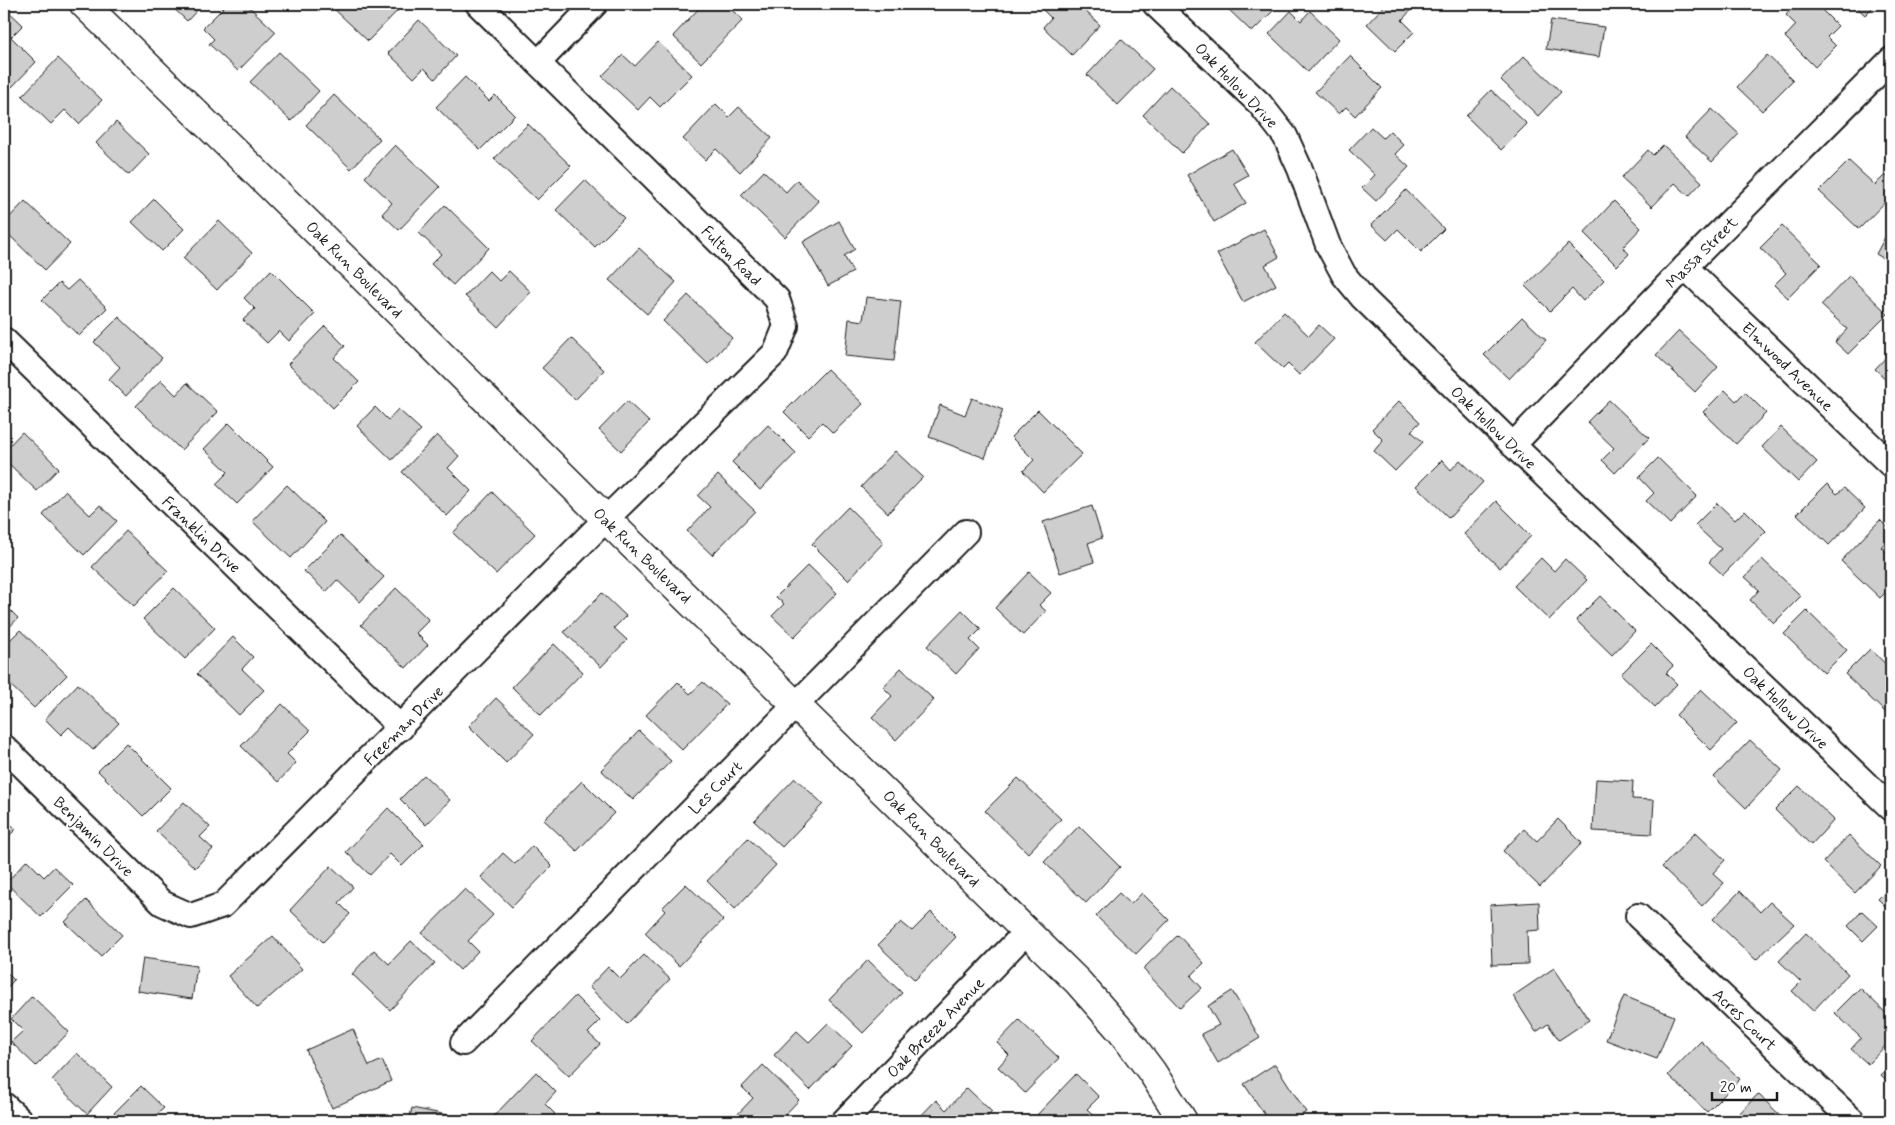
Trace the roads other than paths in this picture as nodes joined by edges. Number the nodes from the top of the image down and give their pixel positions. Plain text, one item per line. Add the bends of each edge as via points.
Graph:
1 (84, 4) edge
2 (478, 4) edge
3 (595, 4) edge
4 (1155, 4) edge
5 (538, 63) junction
6 (1887, 73) edge
7 (1685, 267) junction
8 (4, 340) edge
9 (1513, 446) junction
10 (1891, 465) edge
11 (606, 519) junction
12 (966, 532) dead end
13 (796, 704) junction
14 (401, 728) junction
15 (4, 747) edge
16 (1891, 808) edge
17 (191, 916) joint
18 (1638, 916) dead end
19 (1026, 932) junction
20 (464, 1043) dead end
21 (4, 1104) edge
22 (21, 1121) edge
23 (844, 1121) edge
24 (1183, 1121) edge
25 (1853, 1121) edge

1 - 11 street, Oak Run Boulevard
2 - 5 street, Fulton Road
3 - 5 street
4 - 9 street, Oak Hollow Drive via 1260,104 1285,136 1328,245 1362,298
5 - 11 street, Fulton Road via 777,299 786,326 775,353
6 - 7 street, Massa Street
7 - 9 street, Massa Street
7 - 10 street, Elmwood Avenue
8 - 14 street, Franklin Drive
9 - 16 street, Oak Hollow Drive
11 - 13 street, Oak Run Boulevard
11 - 14 street, Freeman Drive
12 - 13 street, Les Court
13 - 19 street, Oak Run Boulevard
13 - 20 street, Les Court
14 - 17 street, Freeman Drive via 223,906
15 - 17 street, Benjamin Drive via 162,903
18 - 25 street, Acres Court
19 - 23 street, Oak Breeze Avenue
19 - 24 street, Oak Run Boulevard via 1078,982 1122,1032
21 - 22 street

